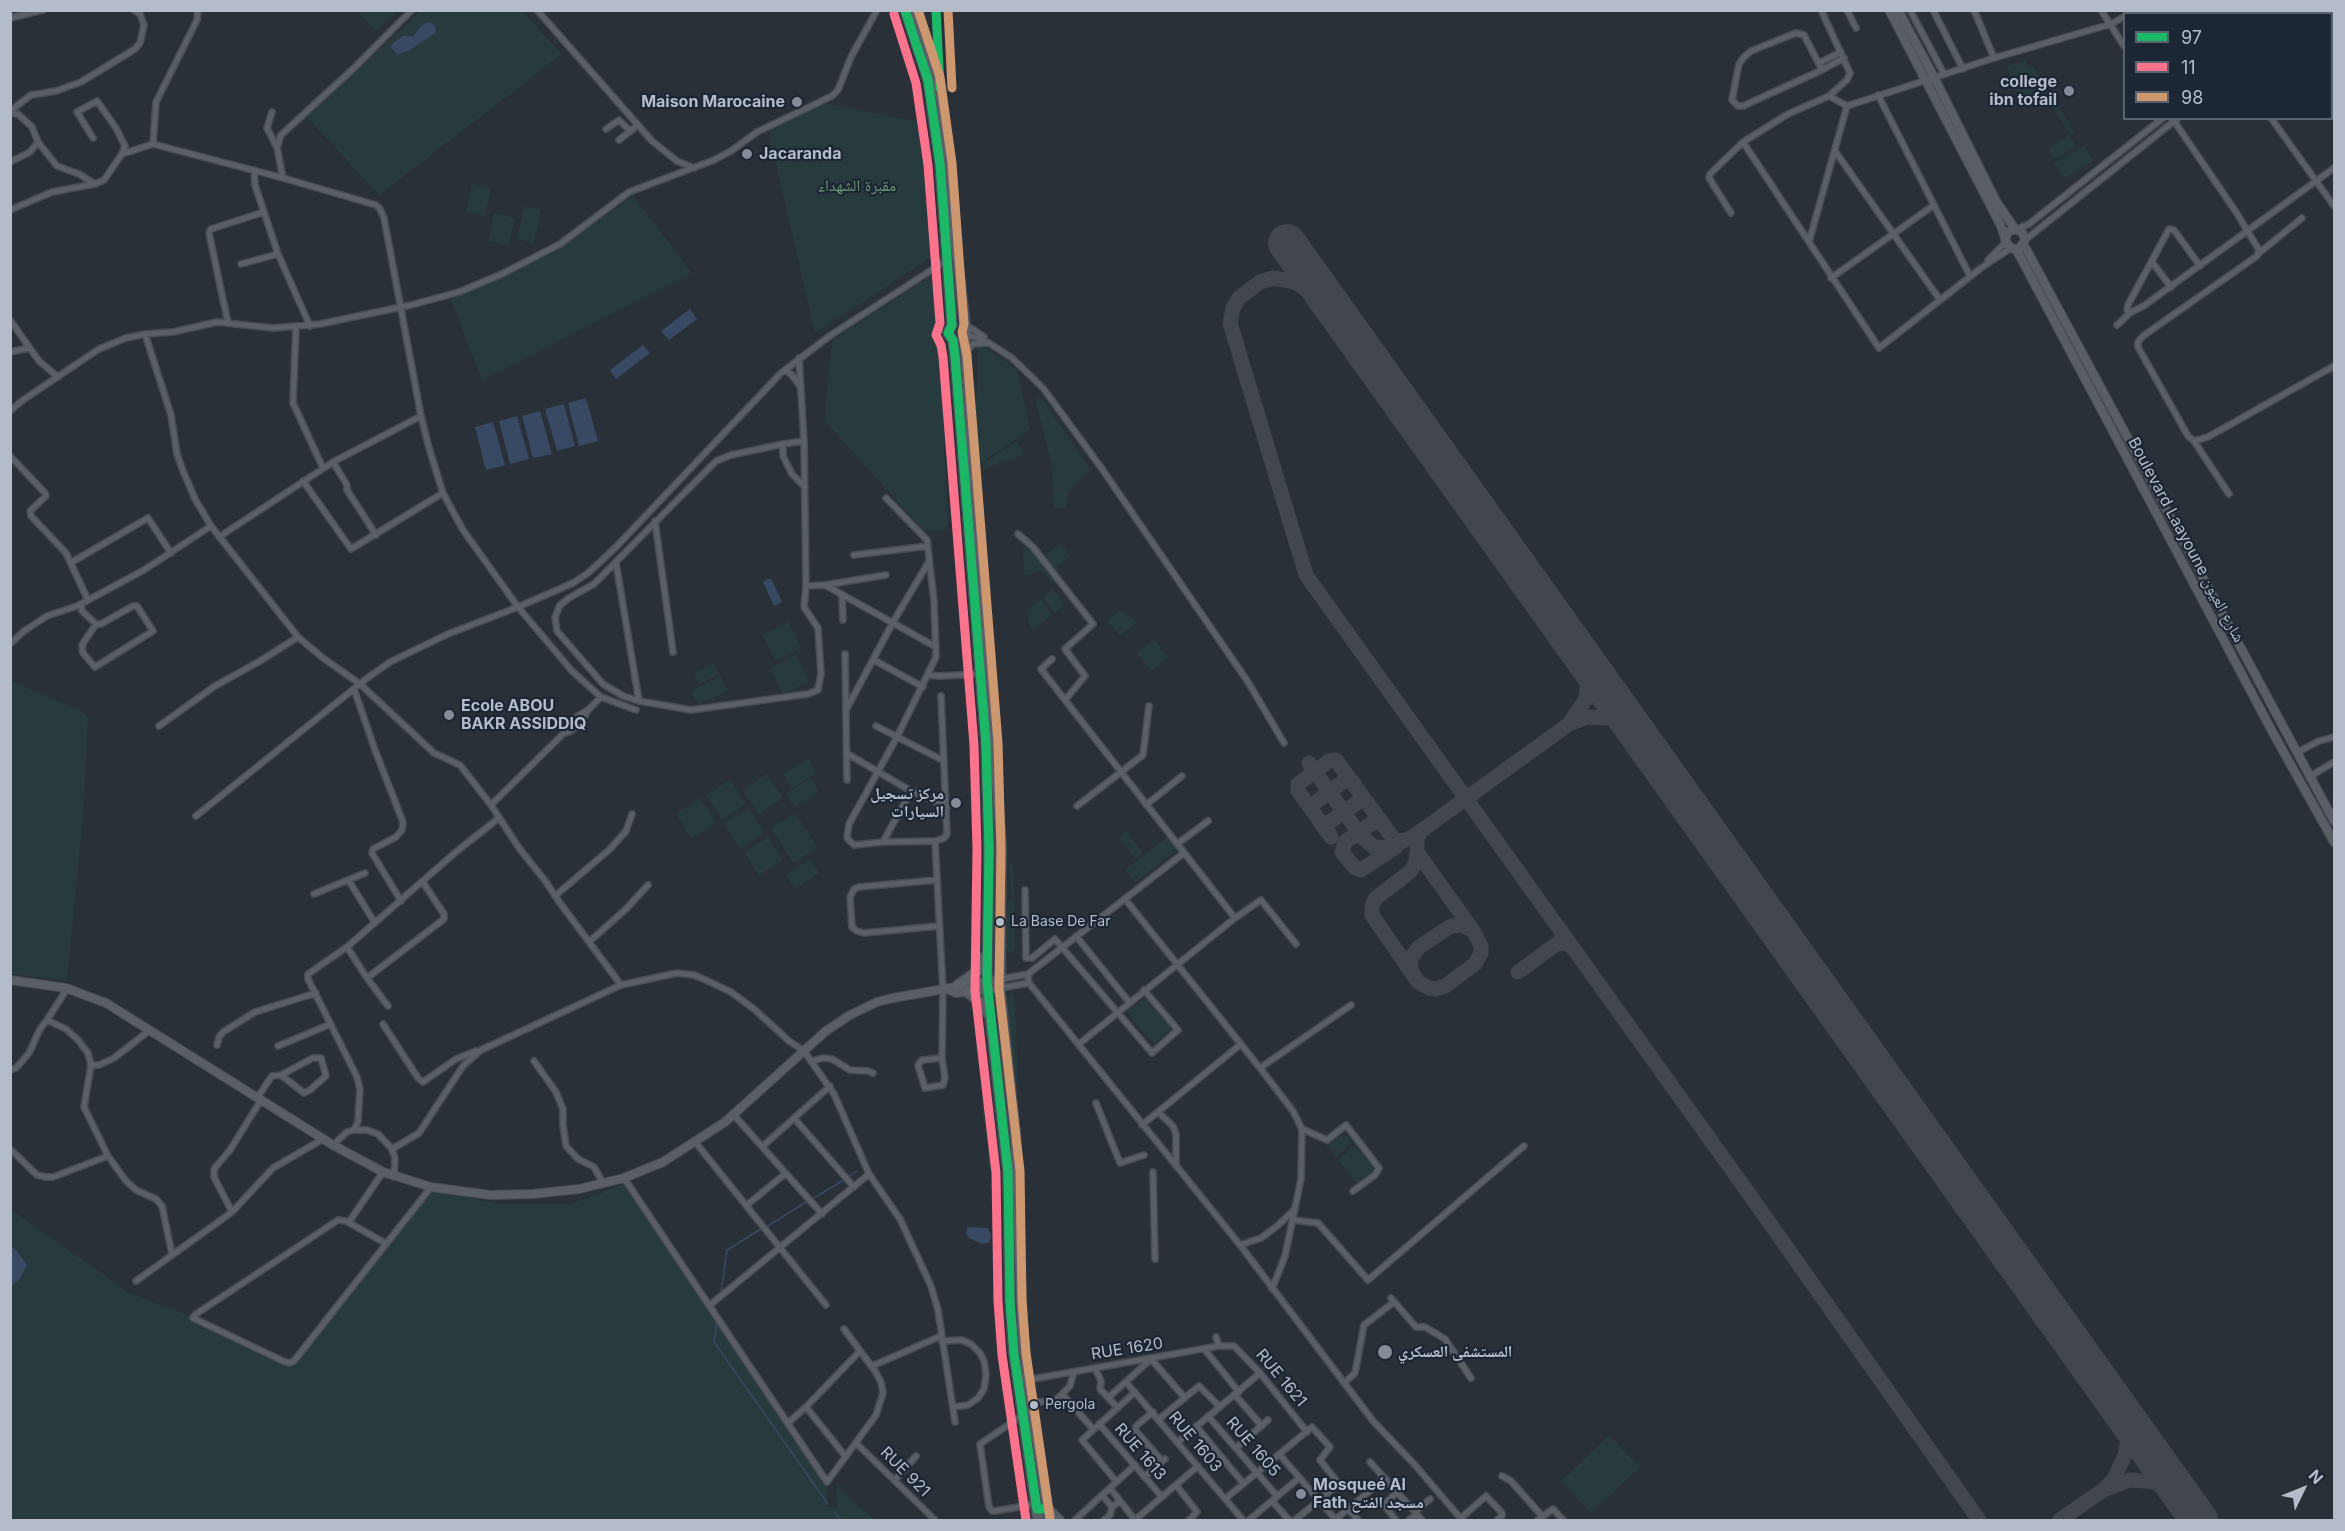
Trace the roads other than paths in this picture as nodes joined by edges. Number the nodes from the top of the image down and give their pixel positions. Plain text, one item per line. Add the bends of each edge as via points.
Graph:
1 (43, 10) edge
2 (134, 10) edge
3 (198, 10) edge
4 (412, 10) edge
5 (537, 10) edge
6 (877, 10) edge
7 (906, 10) edge
8 (914, 10) edge
9 (936, 10) edge
10 (1821, 10) edge
11 (1847, 10) edge
12 (1889, 10) edge
13 (1898, 10) edge
14 (1910, 10) edge
15 (1933, 10) edge
16 (1974, 10) edge
17 (2101, 10) edge
18 (10, 18) edge
19 (2123, 18) edge
20 (2111, 24) junction
21 (1856, 28) dead end
22 (2123, 44) edge
23 (1842, 55) junction
24 (1994, 58) junction
25 (1819, 63) junction
26 (1963, 69) junction
27 (1822, 70) junction
28 (1944, 74) junction
29 (1930, 79) junction
30 (1878, 95) junction
31 (1829, 96) junction
32 (941, 100) junction
33 (1847, 106) junction
34 (10, 112) edge
35 (272, 112) dead end
36 (2160, 120) edge
37 (2175, 120) edge
38 (2272, 120) edge
39 (638, 124) junction
40 (606, 129) dead end
41 (630, 131) junction
42 (93, 138) dead end
43 (619, 140) dead end
44 (38, 142) junction
45 (1743, 142) junction
46 (153, 144) junction
47 (276, 148) junction
48 (1835, 151) junction
49 (123, 154) junction
50 (10, 162) edge
51 (694, 168) junction
52 (2334, 168) edge
53 (254, 170) junction
54 (283, 177) junction
55 (2316, 181) junction
56 (95, 184) junction
57 (1934, 206) junction
58 (2334, 206) edge
59 (10, 210) edge
60 (264, 212) junction
61 (1731, 213) dead end
62 (2302, 218) dead end
63 (2016, 229) junction
64 (2248, 231) junction
65 (1894, 233) junction
66 (1809, 242) junction
67 (2015, 244) junction
68 (2259, 253) junction
69 (278, 254) junction
70 (947, 260) junction
71 (2152, 262) junction
72 (241, 264) dead end
73 (2200, 266) junction
74 (1970, 276) junction
75 (1831, 278) junction
76 (2171, 287) junction
77 (1940, 300) junction
78 (399, 307) junction
79 (2130, 313) junction
80 (10, 320) edge
81 (228, 323) junction
82 (952, 325) junction
83 (310, 326) junction
84 (2117, 326) dead end
85 (296, 327) junction
86 (965, 332) junction
87 (145, 333) junction
88 (953, 340) junction
89 (989, 343) junction
90 (29, 348) junction
91 (10, 352) edge
92 (966, 352) junction
93 (800, 358) junction
94 (2334, 366) edge
95 (784, 370) junction
96 (58, 377) junction
97 (801, 387) junction
98 (13, 404) edge
99 (10, 411) edge
100 (421, 416) junction
101 (804, 441) junction
102 (2194, 441) junction
103 (783, 444) junction
104 (10, 456) edge
105 (333, 462) junction
106 (323, 468) junction
107 (303, 481) junction
108 (805, 487) junction
109 (443, 494) junction
110 (2229, 494) dead end
111 (886, 498) dead end
112 (655, 521) junction
113 (211, 526) junction
114 (1018, 534) dead end
115 (376, 535) junction
116 (219, 537) junction
117 (928, 546) junction
118 (171, 553) junction
119 (854, 555) dead end
120 (929, 561) junction
121 (72, 562) junction
122 (616, 563) junction
123 (886, 575) dead end
124 (825, 585) junction
125 (806, 586) junction
126 (842, 596) junction
127 (88, 600) junction
128 (81, 604) junction
129 (518, 607) junction
130 (843, 620) dead end
131 (96, 624) junction
132 (892, 624) junction
133 (298, 637) junction
134 (10, 644) edge
135 (936, 647) junction
136 (673, 652) dead end
137 (845, 654) dead end
138 (1052, 659) dead end
139 (874, 660) junction
140 (980, 674) junction
141 (929, 675) junction
142 (360, 684) junction
143 (923, 687) junction
144 (354, 689) junction
145 (941, 696) dead end
146 (601, 697) junction
147 (1065, 700) junction
148 (639, 701) junction
149 (1149, 706) dead end
150 (636, 710) dead end
151 (846, 710) junction
152 (159, 726) dead end
153 (876, 726) dead end
154 (897, 737) junction
155 (2334, 737) edge
156 (1284, 743) dead end
157 (846, 753) junction
158 (2296, 753) junction
159 (944, 761) junction
160 (2334, 762) edge
161 (877, 772) junction
162 (1122, 773) junction
163 (1182, 777) dead end
164 (2309, 777) junction
165 (847, 780) dead end
166 (911, 790) junction
167 (491, 805) junction
168 (1146, 805) junction
169 (1077, 806) dead end
170 (947, 807) junction
171 (632, 814) dead end
172 (196, 816) dead end
173 (499, 818) junction
174 (1208, 821) dead end
175 (2334, 821) edge
176 (935, 841) junction
177 (883, 842) junction
178 (2334, 842) edge
179 (1177, 844) junction
180 (1184, 853) junction
181 (365, 873) dead end
182 (349, 880) junction
183 (936, 880) junction
184 (422, 881) junction
185 (648, 885) dead end
186 (1025, 890) dead end
187 (314, 894) dead end
188 (555, 896) junction
189 (1125, 899) junction
190 (401, 901) junction
191 (1235, 918) junction
192 (375, 923) junction
193 (939, 926) junction
194 (1076, 936) junction
195 (590, 941) junction
196 (1296, 944) dead end
197 (1063, 946) junction
198 (347, 947) junction
199 (987, 951) junction
200 (1177, 964) junction
201 (1028, 974) junction
202 (367, 978) junction
203 (10, 980) edge
204 (1029, 983) junction
205 (1000, 984) junction
206 (621, 986) junction
207 (987, 986) junction
208 (950, 988) junction
209 (67, 989) junction
210 (1144, 990) junction
211 (967, 992) junction
212 (316, 993) junction
213 (1129, 1002) junction
214 (1351, 1005) dead end
215 (388, 1006) dead end
216 (1118, 1013) junction
217 (989, 1016) junction
218 (47, 1020) junction
219 (331, 1024) junction
220 (383, 1024) dead end
221 (150, 1030) junction
222 (1079, 1044) junction
223 (1241, 1044) junction
224 (218, 1045) dead end
225 (278, 1046) dead end
226 (481, 1050) junction
227 (804, 1051) junction
228 (942, 1058) junction
229 (534, 1061) dead end
230 (812, 1061) junction
231 (91, 1065) junction
232 (1260, 1068) junction
233 (10, 1070) edge
234 (873, 1073) dead end
235 (281, 1075) junction
236 (830, 1086) junction
237 (259, 1099) junction
238 (1096, 1103) dead end
239 (1158, 1112) junction
240 (733, 1114) junction
241 (794, 1118) junction
242 (1142, 1125) junction
243 (1302, 1129) junction
244 (354, 1130) junction
245 (324, 1139) junction
246 (696, 1143) junction
247 (333, 1145) junction
248 (763, 1146) junction
249 (1524, 1146) dead end
250 (10, 1149) edge
251 (392, 1149) junction
252 (1144, 1155) dead end
253 (108, 1156) junction
254 (1176, 1165) junction
255 (383, 1172) junction
256 (1153, 1172) dead end
257 (786, 1173) junction
258 (869, 1174) junction
259 (394, 1177) junction
260 (624, 1178) junction
261 (603, 1183) junction
262 (431, 1187) junction
263 (855, 1187) junction
264 (1353, 1191) dead end
265 (747, 1205) junction
266 (1295, 1210) junction
267 (232, 1212) junction
268 (822, 1214) junction
269 (1293, 1220) junction
270 (350, 1222) junction
271 (385, 1243) junction
272 (1240, 1245) junction
273 (781, 1247) junction
274 (172, 1254) junction
275 (1155, 1259) dead end
276 (136, 1281) dead end
277 (1272, 1289) junction
278 (710, 1305) junction
279 (826, 1305) dead end
280 (844, 1329) dead end
281 (1216, 1337) dead end
282 (941, 1339) junction
283 (1219, 1346) junction
284 (1231, 1346) joint
285 (1205, 1350) junction
286 (860, 1351) junction
287 (1019, 1353) junction
288 (1151, 1359) junction
289 (872, 1366) junction
290 (1095, 1368) junction
291 (1074, 1372) junction
292 (1260, 1373) junction
293 (1471, 1377) dead end
294 (1027, 1380) junction
295 (1126, 1382) junction
296 (1344, 1383) junction
297 (1135, 1392) junction
298 (1237, 1393) junction
299 (1063, 1395) junction
300 (1109, 1397) junction
301 (1185, 1398) junction
302 (1030, 1403) junction
303 (806, 1407) junction
304 (953, 1407) junction
305 (1117, 1407) junction
306 (1220, 1407) junction
307 (1153, 1412) junction
308 (1023, 1415) junction
309 (1209, 1416) junction
310 (1159, 1419) junction
311 (1268, 1420) dead end
312 (955, 1422) dead end
313 (788, 1423) junction
314 (1099, 1424) junction
315 (1262, 1425) junction
316 (1196, 1426) junction
317 (1092, 1429) junction
318 (1307, 1432) junction
319 (1178, 1442) junction
320 (856, 1443) junction
321 (1236, 1448) junction
322 (1279, 1454) junction
323 (916, 1456) dead end
324 (846, 1457) junction
325 (1370, 1462) dead end
326 (1135, 1465) junction
327 (1198, 1466) junction
328 (1257, 1472) junction
329 (1502, 1476) dead end
330 (1144, 1477) junction
331 (1299, 1478) junction
332 (1385, 1478) junction
333 (895, 1480) junction
334 (1116, 1481) junction
335 (1243, 1483) junction
336 (1176, 1485) junction
337 (1110, 1488) junction
338 (1397, 1492) junction
339 (1101, 1495) junction
340 (1277, 1496) junction
341 (1162, 1497) junction
342 (1225, 1499) junction
343 (1430, 1499) dead end
344 (1120, 1501) junction
345 (1272, 1501) junction
346 (1318, 1501) junction
347 (1040, 1507) junction
348 (1112, 1507) junction
349 (1349, 1510) junction
350 (1416, 1513) junction
351 (1540, 1518) edge
352 (1135, 1520) edge
353 (1336, 1520) edge
354 (1462, 1520) edge
355 (935, 1521) edge
356 (1038, 1521) edge
357 (1049, 1521) edge
358 (1060, 1521) edge
359 (1075, 1521) edge
360 (1104, 1521) edge
361 (1190, 1521) edge
362 (1243, 1521) edge
363 (1249, 1521) edge
364 (1289, 1521) edge
365 (1295, 1521) edge
366 (1358, 1521) edge
367 (1396, 1521) edge
368 (1409, 1521) edge
369 (1422, 1521) edge
370 (1497, 1521) edge
371 (1563, 1521) edge

1 - 18 street
2 - 34 street via 144,25 144,34 135,49 81,82 31,96
3 - 46 street via 197,20 156,102
4 - 47 street via 280,135
5 - 39 street
6 - 51 street via 832,96
7 - 70 main road via 934,113
8 - 32 main road
9 - 32 street
10 - 23 street
11 - 21 street
12 - 29 street, Boulevard Laayoune شارع العيون
13 - 29 street, Boulevard Laayoune شارع العيون
14 - 28 street
15 - 26 street
16 - 24 street
17 - 20 street
19 - 20 street
20 - 22 street
20 - 24 street
23 - 25 street
23 - 27 street
23 - 31 street via 1849,76
24 - 26 street
25 - 27 street
25 - 27 street via 1802,33 1789,35 1744,57 1732,100 1743,106
26 - 28 street
28 - 29 street
29 - 30 street
29 - 63 street, Boulevard Laayoune شارع العيون via 1996,201
29 - 67 street, Boulevard Laayoune شارع العيون
30 - 33 street
30 - 57 street
31 - 33 street
31 - 45 street via 1788,114
32 - 86 main road
33 - 48 street
34 - 44 street via 32,127
35 - 47 street via 267,128
36 - 63 street via 2036,219
37 - 64 street
37 - 67 street
38 - 55 street
39 - 41 street
39 - 51 street via 669,155
40 - 41 street via 619,120
41 - 43 street
42 - 49 street via 77,112 97,101 124,143
44 - 50 street via 30,152
44 - 56 street via 57,166
45 - 61 street via 1709,176
45 - 66 street
46 - 49 street
46 - 53 street
47 - 54 street
48 - 65 street
48 - 66 street
49 - 56 street via 104,180
51 - 78 street via 629,192 560,244 512,269 459,292
52 - 55 street
53 - 54 street
53 - 60 street
54 - 78 street via 380,208
55 - 58 street
55 - 64 street
56 - 59 street via 52,192
57 - 65 street
57 - 74 street
60 - 69 street
60 - 81 street via 209,233
62 - 68 street
63 - 67 street via 2008,232
63 - 67 street, Boulevard Laayoune شارع العيون via 2024,234
64 - 68 street
64 - 73 street
65 - 75 street
65 - 77 street
66 - 75 street
67 - 74 street
67 - 158 street, Boulevard Laayoune شارع العيون
67 - 178 street, Boulevard Laayoune شارع العيون
68 - 102 street via 2139,342 2138,347
69 - 72 street
69 - 83 street
70 - 82 main road
70 - 93 street
71 - 73 street via 2171,228
71 - 76 street
71 - 79 street via 2128,305
73 - 76 street
74 - 77 street
75 - 77 street via 1879,348
76 - 79 street
78 - 83 street
78 - 100 street
79 - 84 street
80 - 90 street
81 - 85 street
81 - 87 street
82 - 86 main road via 956,323
82 - 88 main road via 948,333
83 - 85 street
85 - 106 street via 293,403
86 - 88 main road via 957,341
86 - 89 street
86 - 92 main road
87 - 96 street via 112,343
87 - 113 street via 171,414 177,454
88 - 140 main road
89 - 92 street via 973,344
89 - 156 street via 1012,358 1043,388 1100,465 1248,681
90 - 91 street
90 - 96 street
92 - 205 main road via 1001,842
93 - 95 street
93 - 97 street
94 - 102 street via 2208,437
95 - 97 street
95 - 129 street via 600,563 573,583
96 - 98 street
97 - 101 street
98 - 99 street
100 - 105 street
100 - 109 street
101 - 103 street
101 - 108 street
102 - 110 street
103 - 108 street via 784,461
103 - 112 street via 716,461
104 - 121 street via 45,493 30,511 31,516 60,544
105 - 106 street
105 - 115 street
106 - 107 street
107 - 115 street via 349,548 354,549
107 - 116 street
108 - 125 street
109 - 115 street
109 - 129 street via 463,530
111 - 117 street
112 - 122 street
112 - 136 street
113 - 116 street
113 - 118 street
114 - 147 street via 1033,547 1093,624 1065,649 1085,676
116 - 133 street
117 - 119 street
117 - 120 street
118 - 121 street via 148,518
118 - 127 street
120 - 132 street
120 - 135 street
121 - 127 street
122 - 148 street
122 - 148 street via 594,584 560,606 555,617 557,631 603,684
123 - 124 street
124 - 125 street
124 - 126 street
125 - 148 street via 804,606 819,636 821,674 814,693 691,710
126 - 130 street
126 - 132 street
127 - 128 street
128 - 131 street via 82,611
128 - 134 street via 47,616
129 - 142 street via 390,662
129 - 146 street via 572,671
131 - 131 street via 136,606 153,631 95,667 81,649
132 - 135 street
132 - 139 street
133 - 142 street
133 - 152 street via 215,686
135 - 141 street
137 - 151 street
138 - 147 street via 1041,669
139 - 143 street
139 - 151 street
140 - 141 street
140 - 199 main road via 989,842
141 - 143 street
142 - 144 street
142 - 167 street via 434,753 460,765
143 - 154 street
144 - 172 street
144 - 190 street via 403,822 396,837 372,853
145 - 159 street
146 - 150 street
146 - 167 street via 580,723 563,734
147 - 162 street
149 - 162 street via 1143,755
151 - 157 street
153 - 154 street
154 - 159 street
154 - 161 street
155 - 158 street
157 - 161 street
157 - 165 street
158 - 164 street, Boulevard Laayoune شارع العيون
159 - 170 street
160 - 164 street
161 - 166 street
161 - 177 street via 849,824 847,838 854,845
162 - 168 street
162 - 169 street
163 - 168 street
164 - 175 street, Boulevard Laayoune شارع العيون
166 - 170 street
166 - 177 street
167 - 173 street
168 - 179 street
170 - 176 street via 947,834
171 - 188 street via 626,831 610,849
173 - 184 street
173 - 188 street
174 - 179 street
176 - 177 street
176 - 183 street
179 - 180 street
180 - 189 street
180 - 191 street
181 - 182 street
182 - 187 street
182 - 192 street
183 - 193 street
183 - 193 street via 859,887 850,897 852,927 857,931
184 - 190 street
184 - 202 street via 445,917
185 - 195 street
186 - 197 street via 1026,958 1032,958 1055,939
188 - 195 street
189 - 194 street
189 - 200 street
190 - 192 street
191 - 196 street via 1261,900
191 - 200 street
192 - 198 street
193 - 208 street
194 - 197 street
194 - 213 street
195 - 206 street
197 - 201 street
197 - 216 street
198 - 202 street
198 - 212 street via 308,974
199 - 207 main road
199 - 208 main road via 978,971
200 - 210 street
200 - 223 street
201 - 204 street
201 - 205 street
202 - 215 street
203 - 209 street
204 - 205 street
204 - 222 street
205 - 207 street
205 - 287 main road via 1015,1133
206 - 226 street
206 - 227 street via 677,973 694,975 731,992
207 - 208 street
207 - 211 street
207 - 217 main road
208 - 211 street via 953,992
208 - 227 street via 893,998 864,1008 838,1022
208 - 228 street
209 - 218 street
209 - 221 street via 106,1003
210 - 213 street
210 - 216 street via 1178,1030 1152,1053
211 - 217 main road
212 - 219 street
212 - 224 street via 255,1012 223,1032
213 - 216 street
214 - 232 street
216 - 222 street
217 - 287 main road via 1008,1172 1011,1301
218 - 231 street via 78,1040
218 - 233 street via 29,1053
219 - 225 street
219 - 244 street via 360,1089
220 - 226 street via 423,1082 456,1059
221 - 231 street via 114,1058
221 - 237 street
222 - 242 street
223 - 232 street
223 - 239 street
226 - 251 street via 463,1066 419,1133
227 - 230 street
227 - 240 street
228 - 228 street via 945,1082 925,1088 919,1062
229 - 261 street via 563,1109 566,1146 578,1159 594,1167
230 - 234 street via 832,1059 850,1070
230 - 236 street
231 - 253 street via 84,1107
232 - 243 street
235 - 235 street via 318,1057 326,1076 304,1093
235 - 237 street via 272,1076
236 - 241 street
236 - 258 street
237 - 245 street
237 - 267 street via 230,1150 214,1169 214,1177
238 - 252 street via 1120,1163
239 - 242 street
239 - 254 street via 1176,1134
240 - 246 street
240 - 248 street
241 - 248 street
241 - 263 street
242 - 254 street
243 - 264 street via 1327,1140 1346,1125 1379,1168
243 - 266 street via 1301,1179
244 - 247 street
244 - 251 street via 378,1134
245 - 247 street
245 - 267 street via 273,1168
246 - 260 street
246 - 265 street
247 - 255 street
248 - 257 street
249 - 269 street via 1368,1280 1318,1223
250 - 253 street via 31,1170 46,1178
251 - 259 street
253 - 274 street via 126,1182 162,1206
254 - 272 street
255 - 259 street
255 - 270 street
256 - 275 street
257 - 265 street
257 - 268 street
258 - 263 street
258 - 282 street via 908,1234 931,1286
259 - 262 street
260 - 261 street
260 - 278 street
261 - 262 street via 533,1194 490,1195
262 - 271 street
263 - 268 street
265 - 273 street
266 - 269 street
266 - 272 street via 1261,1238
267 - 274 street
268 - 273 street
269 - 277 street
270 - 271 street
270 - 271 street via 338,1220 196,1314 194,1320 291,1362
272 - 277 street
273 - 278 street
273 - 279 street
274 - 276 street
277 - 296 street
278 - 313 street
280 - 286 street
281 - 283 street
282 - 289 street
282 - 304 street
282 - 304 street via 971,1344 984,1361 984,1389 978,1398 968,1405
283 - 284 street, RUE 1620
283 - 285 street, RUE 1620
284 - 292 street, RUE 1621 via 1239,1349
285 - 288 street, RUE 1620
285 - 298 street
286 - 289 street
286 - 303 street
287 - 294 main road
287 - 308 main road
288 - 290 street, RUE 1620
288 - 295 street
288 - 301 street
289 - 320 street via 881,1382 881,1403
290 - 291 street, RUE 1620
290 - 300 street via 1100,1389
291 - 294 street, RUE 1620
291 - 299 street
292 - 298 street
292 - 318 street, RUE 1621
293 - 296 street via 1445,1339 1425,1327 1416,1327 1392,1300 1364,1325 1356,1373
294 - 302 main road
295 - 297 street, RUE 1603
295 - 300 street
296 - 354 street
297 - 305 street
297 - 307 street, RUE 1603
298 - 306 street
298 - 315 street
299 - 302 street via 1049,1402
299 - 317 street
300 - 305 street
301 - 306 street via 1200,1386
301 - 310 street
302 - 347 main road
303 - 313 street
303 - 324 street
304 - 312 street
305 - 314 street
306 - 309 street
307 - 310 street, RUE 1603
307 - 330 street via 1136,1430 1164,1460
308 - 347 main road
308 - 347 street via 981,1444 989,1508 995,1511
309 - 316 street
309 - 321 street, RUE 1605
310 - 319 street, RUE 1603
311 - 315 street
313 - 324 street via 827,1482
314 - 317 street
314 - 326 street, RUE 1613
315 - 321 street
316 - 319 street
316 - 335 street
317 - 334 street via 1082,1441
318 - 322 street
318 - 346 street via 1312,1426 1330,1447 1320,1460 1339,1484
319 - 327 street, RUE 1603
320 - 324 street
320 - 333 street, RUE 921
321 - 328 street, RUE 1605
322 - 328 street
322 - 331 street
323 - 333 street
325 - 332 street
326 - 330 street, RUE 1613
326 - 334 street
327 - 336 street
327 - 342 street, RUE 1603
328 - 335 street
328 - 340 street, RUE 1605
329 - 351 street via 1511,1481
330 - 341 street, RUE 1613
331 - 340 street
331 - 346 street
332 - 338 street
332 - 349 street
333 - 355 street, RUE 921
334 - 337 street
335 - 342 street
336 - 341 street
336 - 361 street via 1197,1512
337 - 339 street
337 - 344 street
338 - 350 street
338 - 367 street via 1384,1505
339 - 348 street
339 - 359 street
340 - 345 street
341 - 352 street
342 - 362 street, RUE 1603
343 - 350 street
344 - 348 street
344 - 352 street
345 - 363 street
345 - 364 street
346 - 353 street
346 - 365 street
347 - 356 main road
347 - 357 main road
347 - 358 street
348 - 360 street
349 - 353 street
349 - 366 street
350 - 368 street
350 - 369 street
351 - 371 street via 1553,1509
354 - 370 street via 1486,1496 1502,1513

